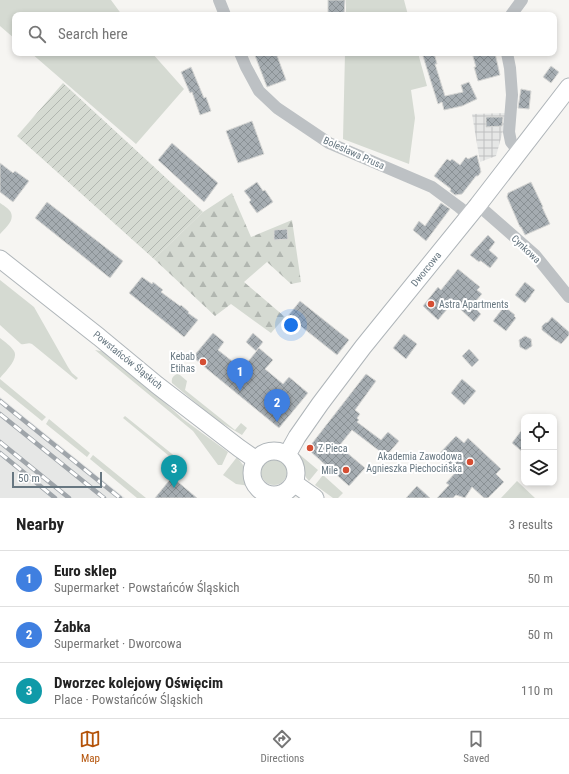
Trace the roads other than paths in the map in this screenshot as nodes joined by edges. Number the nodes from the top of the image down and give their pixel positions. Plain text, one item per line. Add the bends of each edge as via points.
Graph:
1 (219, 0) edge
2 (522, 0) edge
3 (224, 12) edge
4 (513, 12) edge
5 (241, 56) edge
6 (508, 56) edge
7 (569, 87) edge
8 (519, 152) junction
9 (474, 210) junction
10 (0, 259) edge
11 (569, 297) edge
12 (287, 455) junction
13 (256, 460) junction
14 (294, 482) junction
15 (315, 498) edge

1 - 3 street
2 - 4 street
5 - 9 street, Bolesława Prusa via 259,91 277,108 329,143 432,188 459,206
6 - 8 street via 512,95 509,132 511,142
7 - 8 street, Dworcowa
8 - 9 street, Dworcowa
9 - 11 street, Cynkowa via 535,255
9 - 12 street, Dworcowa via 363,347 320,404
10 - 13 street, Powstańców Śląskich
12 - 13 street via 280,451 272,451
12 - 14 street via 295,464
13 - 14 street via 252,471 253,477 262,491 280,494
14 - 15 street

